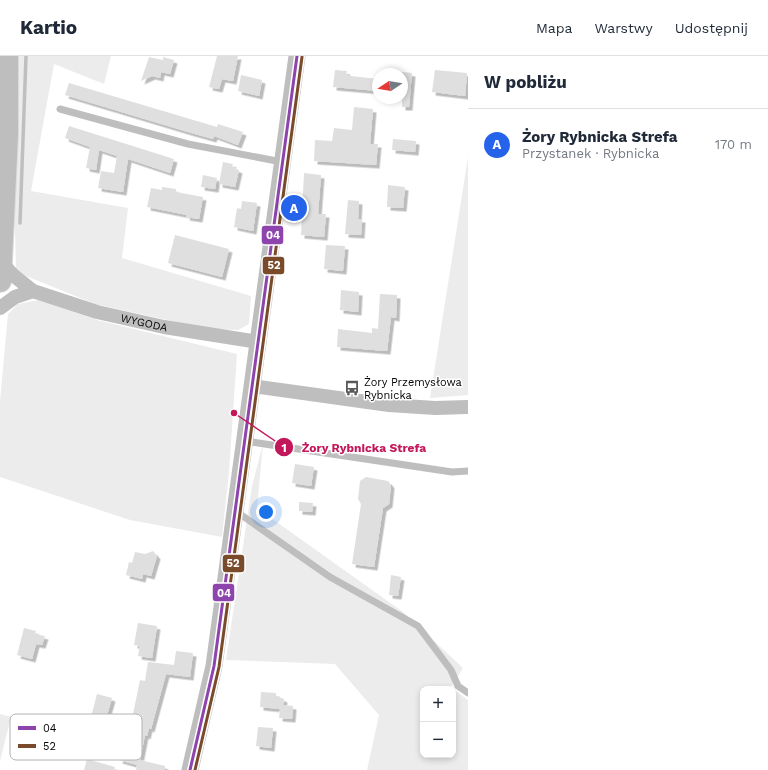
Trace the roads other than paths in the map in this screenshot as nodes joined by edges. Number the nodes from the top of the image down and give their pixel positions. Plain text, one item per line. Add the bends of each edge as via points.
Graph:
1 (7, 56) edge
2 (297, 56) edge
3 (60, 109) dead end
4 (282, 162) junction
5 (2, 231) edge
6 (1, 272) edge
7 (33, 291) junction
8 (0, 308) edge
9 (258, 342) junction
10 (252, 386) junction
11 (468, 407) edge
12 (245, 441) junction
13 (468, 471) edge
14 (236, 512) junction
15 (468, 693) edge
16 (190, 770) edge

1 - 5 main road
2 - 4 street
3 - 4 lane via 188,144
4 - 9 street
5 - 6 main road
6 - 7 street via 13,275
7 - 8 street via 15,297
7 - 9 street, WYGODA via 97,312 164,327
9 - 10 street
10 - 11 street via 389,405
10 - 12 street
12 - 13 lane via 452,472
12 - 14 street
14 - 15 lane via 330,577 418,626 452,670 458,686
14 - 16 street via 214,666

